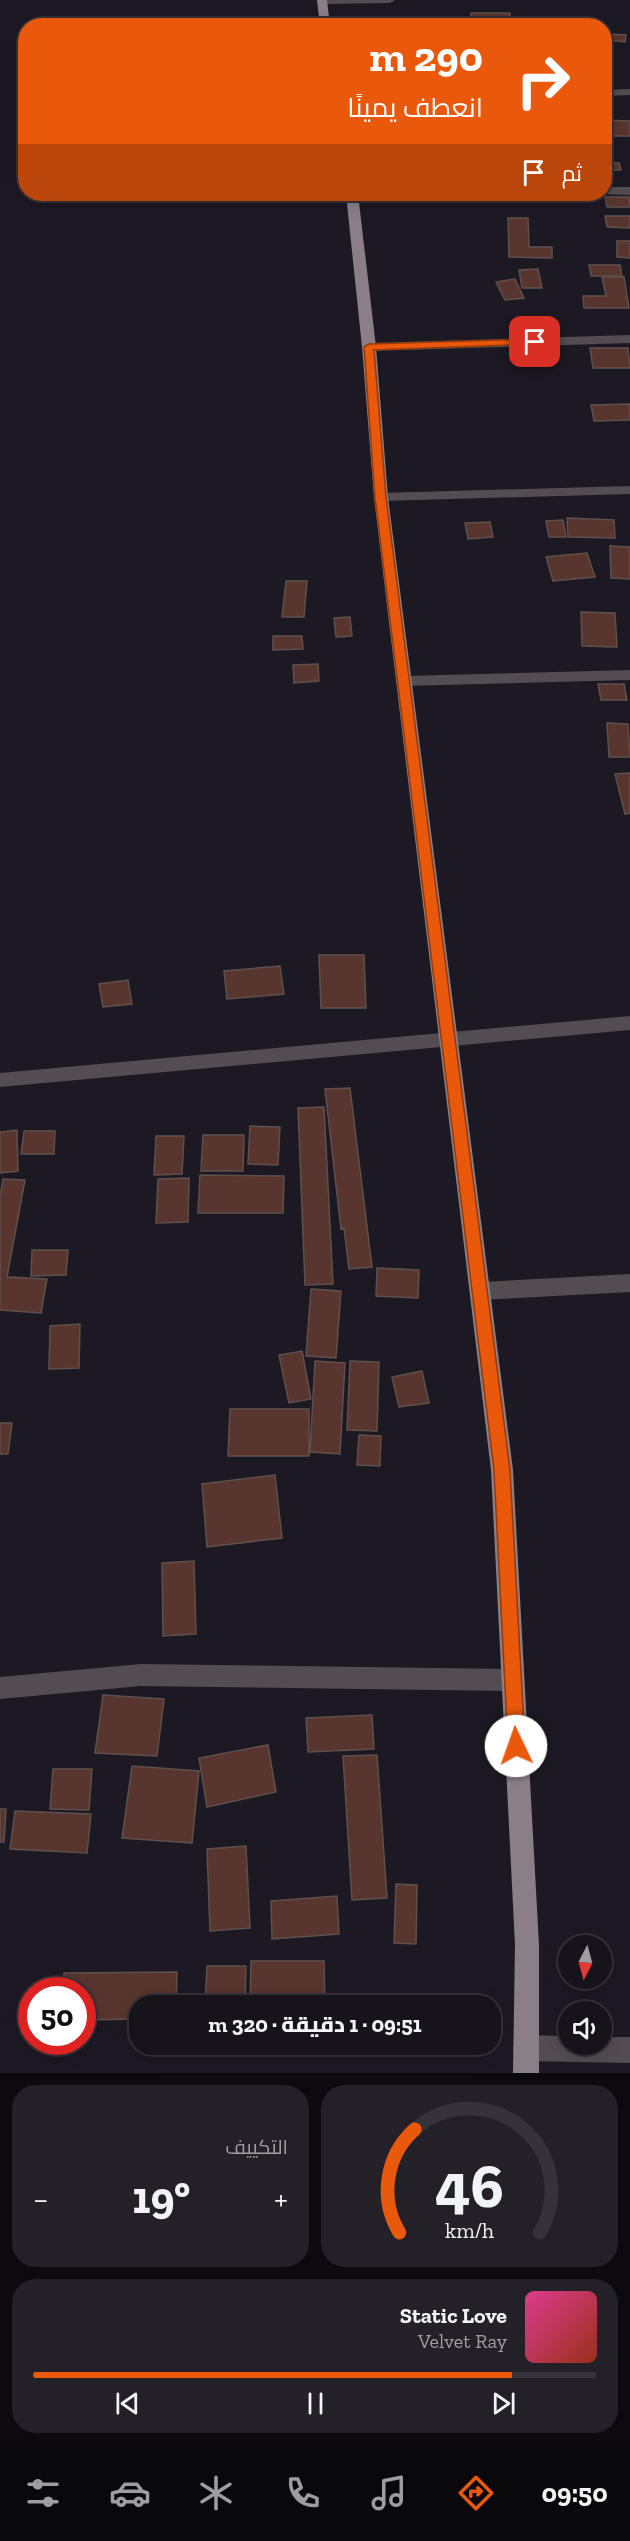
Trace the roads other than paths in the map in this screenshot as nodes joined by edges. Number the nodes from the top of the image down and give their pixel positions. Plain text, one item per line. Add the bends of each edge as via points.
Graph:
1 (390, 0) edge
2 (322, 1) edge
3 (324, 18) edge
4 (612, 93) edge
5 (630, 93) edge
6 (612, 191) edge
7 (630, 191) edge
8 (354, 201) edge
9 (630, 339) edge
10 (369, 347) junction
11 (630, 490) edge
12 (381, 497) junction
13 (630, 675) edge
14 (405, 681) junction
15 (630, 1023) edge
16 (448, 1040) junction
17 (0, 1080) edge
18 (630, 1283) edge
19 (480, 1292) junction
20 (513, 1680) junction
21 (0, 1688) edge
22 (630, 2050) edge
23 (526, 2061) edge

1 - 2 street
2 - 3 main road
4 - 5 street
6 - 7 street
8 - 10 main road
9 - 10 street
10 - 12 main road
11 - 12 street
12 - 14 main road
13 - 14 street
14 - 16 main road
15 - 16 street
16 - 17 street
16 - 19 main road
18 - 19 street
19 - 20 main road via 502,1470
20 - 21 street via 141,1676
20 - 23 main road via 527,1945
22 - 23 street

